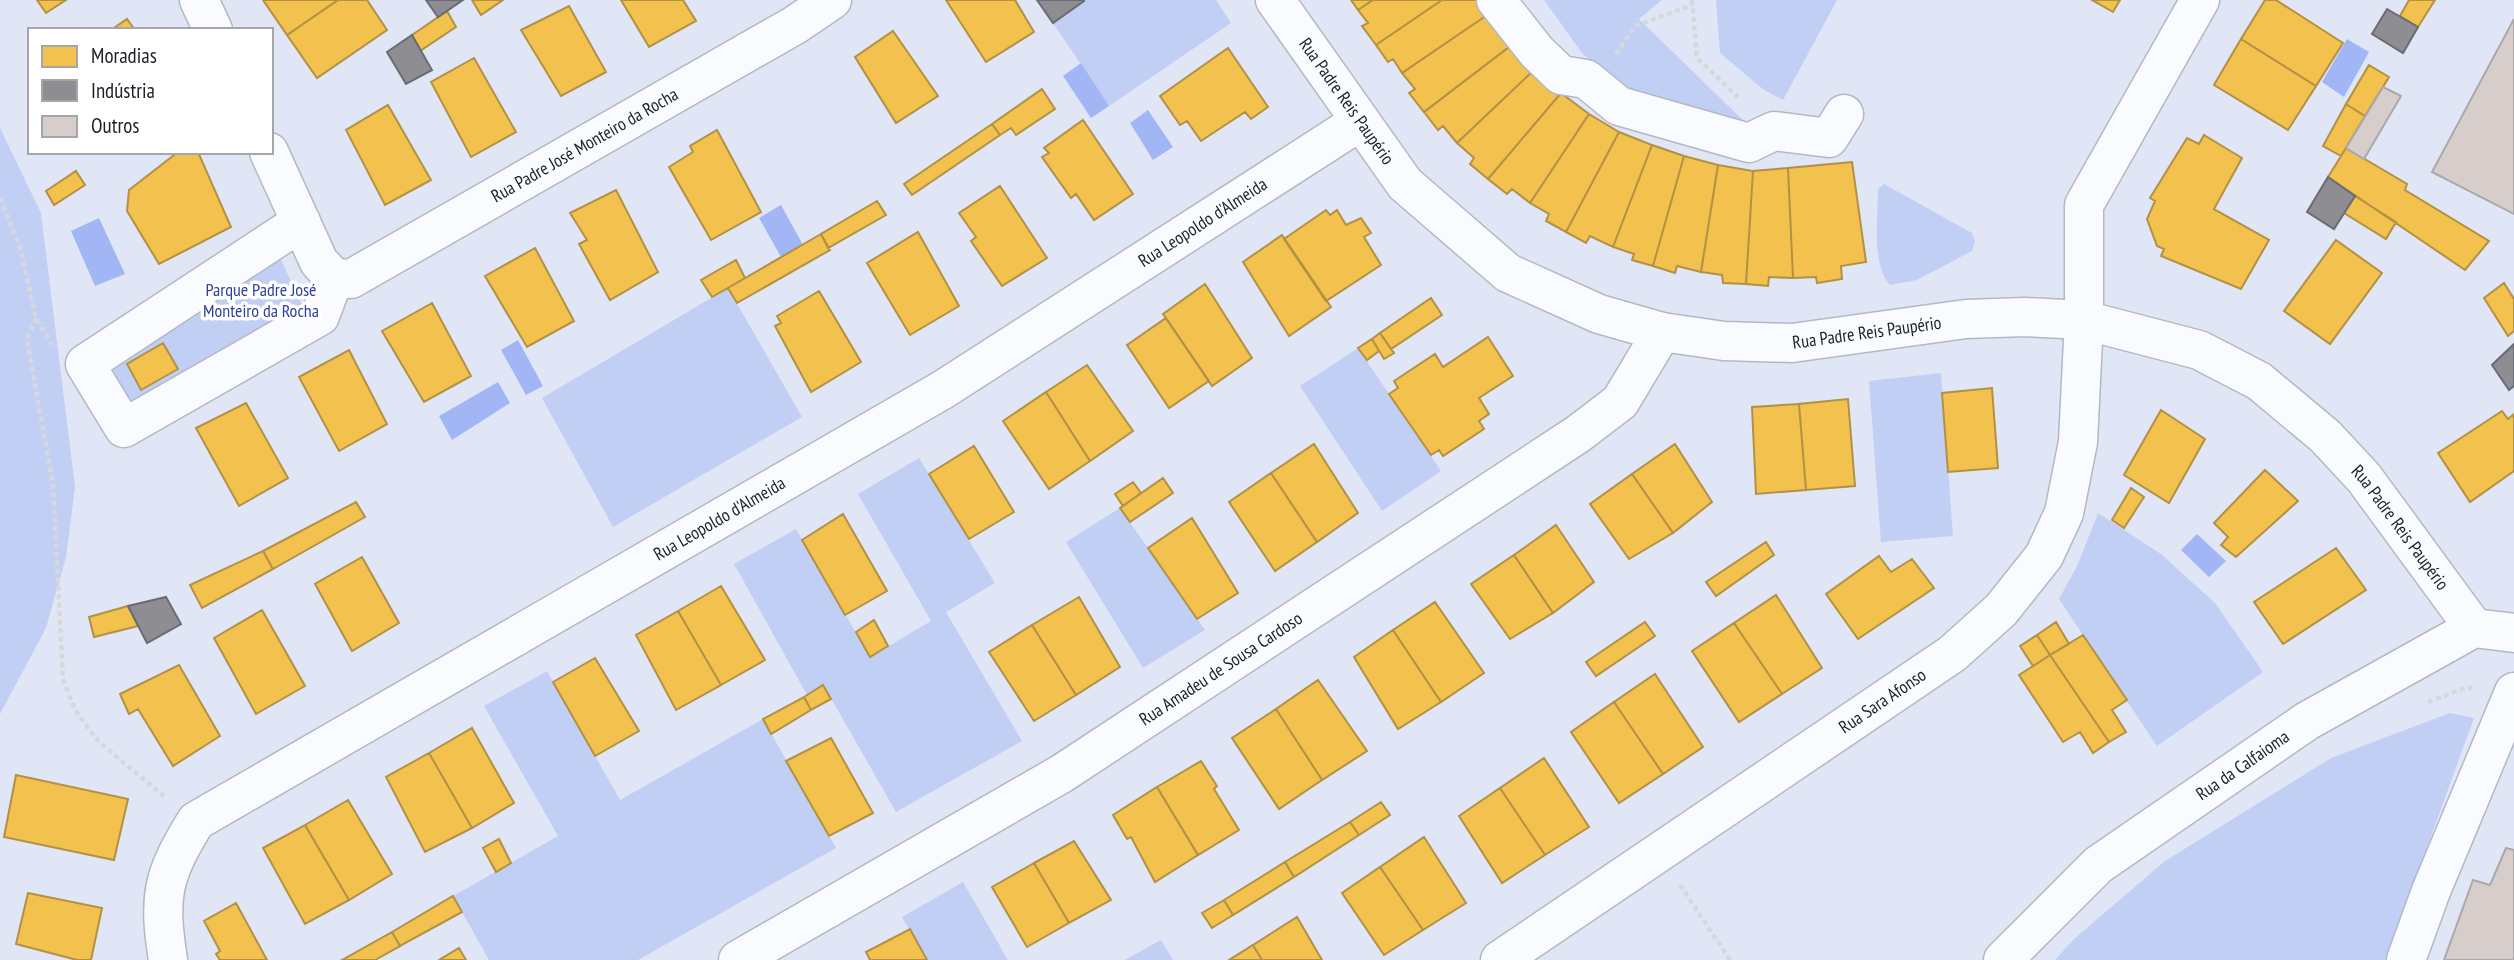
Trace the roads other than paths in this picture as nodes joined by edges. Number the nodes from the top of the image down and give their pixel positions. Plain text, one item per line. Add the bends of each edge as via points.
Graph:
1 (200, 0) edge
2 (832, 0) edge
3 (1275, 0) edge
4 (1496, 0) edge
5 (1529, 0) edge
6 (2200, 0) edge
7 (787, 13) edge
8 (212, 28) edge
9 (1586, 79) junction
10 (1844, 114) dead end
11 (1359, 122) junction
12 (270, 154) edge
13 (300, 222) junction
14 (334, 278) junction
15 (2084, 320) junction
16 (1662, 332) junction
17 (2474, 628) junction
18 (2514, 633) edge
19 (2514, 692) edge
20 (168, 960) edge
21 (738, 960) edge
22 (1500, 960) edge
23 (2003, 960) edge
24 (2406, 960) edge

1 - 8 street
2 - 7 street, Rua Padre José Monteiro da Rocha
3 - 11 street, Rua Padre Reis Paupério
4 - 9 street via 1536,52 1561,75
5 - 9 street
6 - 15 street, Rua Sara Afonso via 2084,205
7 - 14 street, Rua Padre José Monteiro da Rocha via 351,279
9 - 10 street via 1619,106 1749,143 1774,131 1829,138
11 - 16 street, Rua Padre Reis Paupério via 1405,184 1508,272 1599,314
11 - 20 street, Rua Leopoldo d'Almeida via 944,389 196,821 171,861 162,906
12 - 13 street
13 - 14 street via 319,262
13 - 14 street via 85,364 124,428 320,316
15 - 16 street, Rua Padre Reis Paupério via 1966,319 1792,343 1724,341
15 - 17 street, Rua Padre Reis Paupério via 2199,351 2259,381 2295,408 2364,478
15 - 22 street, Rua Sara Afonso via 2078,442 2064,513 2044,556 2001,610 1952,654
16 - 21 street, Rua Amadeu de Sousa Cardoso via 1620,402 1578,434 1061,774
17 - 18 street
17 - 23 street, Rua da Calfaioma via 2307,721 2098,865
19 - 24 street

